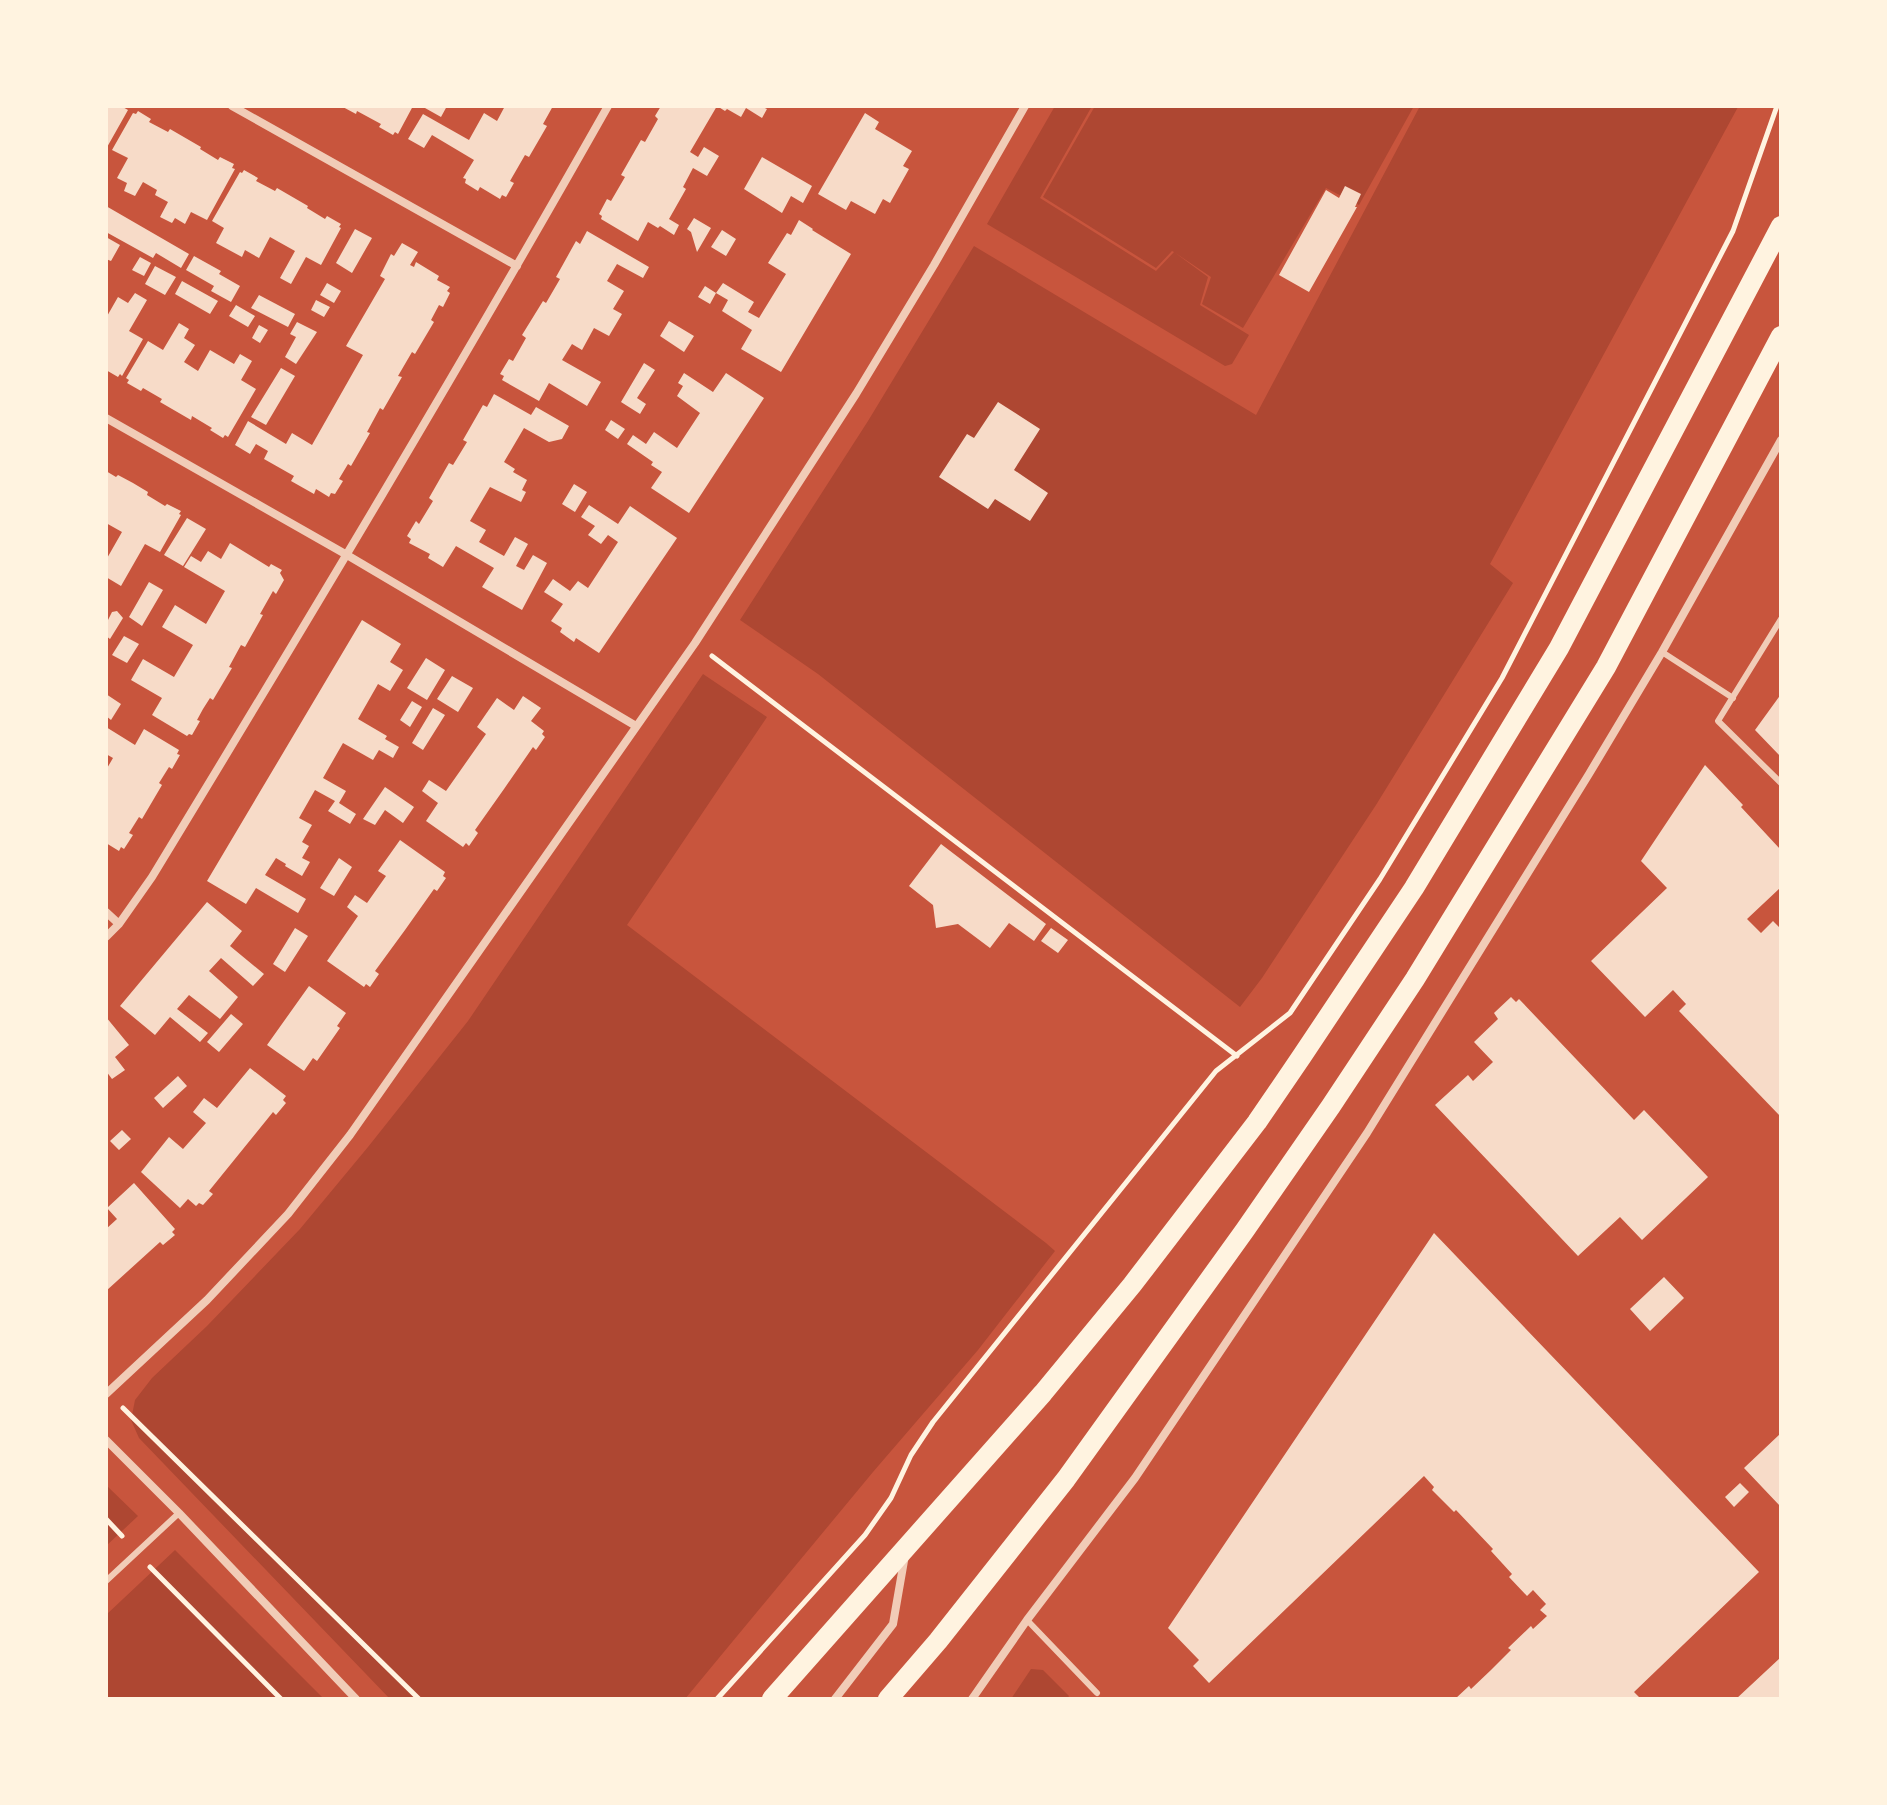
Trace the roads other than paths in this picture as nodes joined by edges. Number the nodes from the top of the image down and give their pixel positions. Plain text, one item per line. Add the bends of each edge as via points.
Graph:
1 (232, 106) edge
2 (608, 106) edge
3 (1025, 106) edge
4 (1781, 226) edge
5 (517, 266) junction
6 (1779, 348) edge
7 (106, 418) edge
8 (1781, 440) edge
9 (347, 555) junction
10 (1781, 619) edge
11 (1662, 652) junction
12 (1733, 698) junction
13 (636, 726) junction
14 (1781, 783) edge
15 (106, 912) edge
16 (119, 924) junction
17 (106, 937) edge
18 (106, 1393) edge
19 (106, 1440) edge
20 (179, 1513) junction
21 (907, 1547) junction
22 (106, 1581) edge
23 (1027, 1620) junction
24 (1097, 1693) dead end
25 (356, 1699) edge
26 (772, 1699) edge
27 (835, 1699) edge
28 (888, 1699) edge
29 (972, 1699) edge

1 - 5 street
2 - 5 street
3 - 13 street via 856,394
4 - 21 main road via 1559,648 1371,952 1257,1122 1132,1285
5 - 9 street
6 - 28 main road via 1606,667 1331,1106 1066,1479
7 - 9 street
8 - 11 street
9 - 13 street
9 - 16 street
10 - 12 lane
11 - 12 lane
11 - 23 street via 1367,1133 1135,1478
12 - 14 lane via 1718,721
13 - 18 street via 350,1135 288,1214 207,1300
15 - 16 street
16 - 17 street
19 - 20 street
20 - 22 lane
20 - 25 street
21 - 26 main road
21 - 27 street via 893,1624
23 - 24 lane
23 - 29 street

